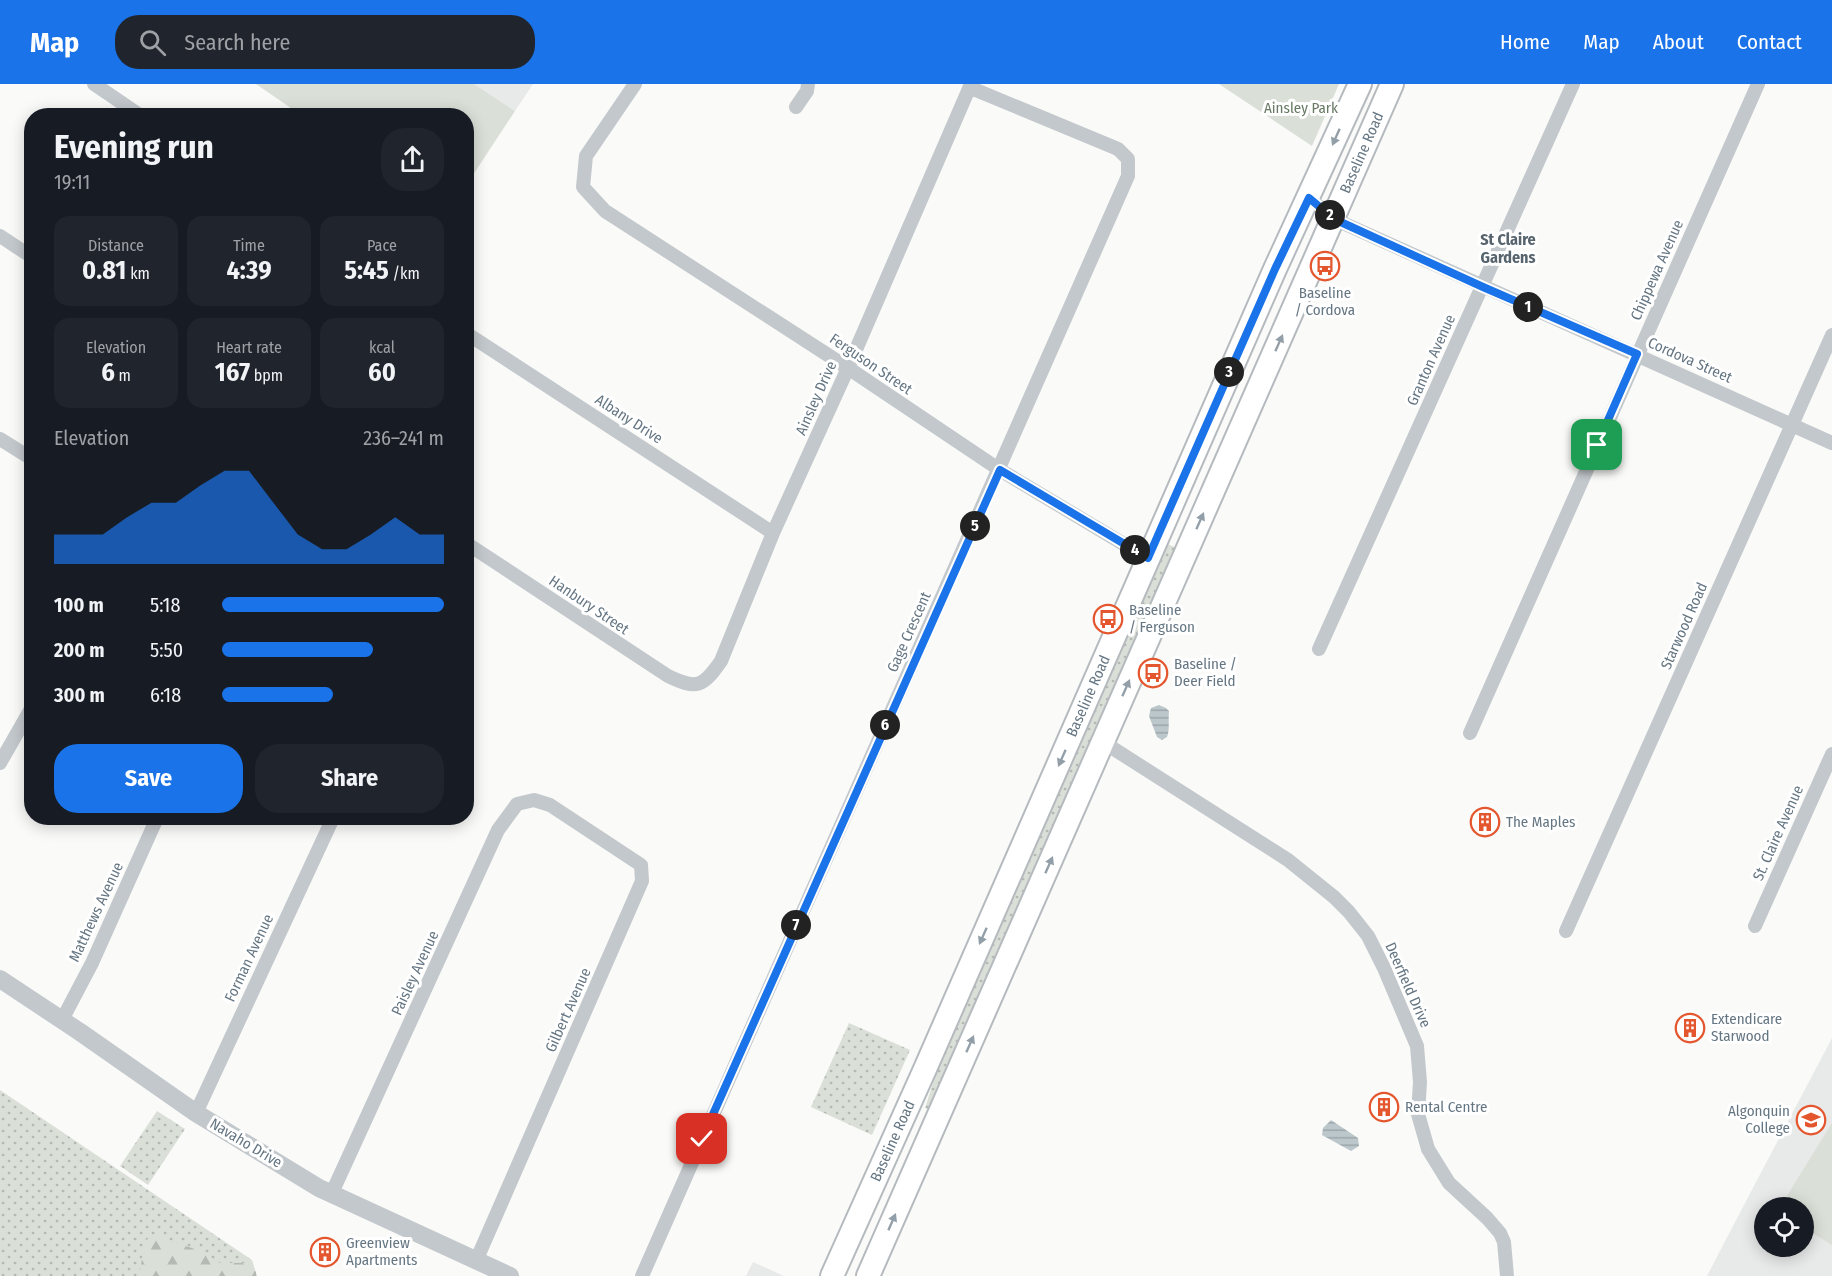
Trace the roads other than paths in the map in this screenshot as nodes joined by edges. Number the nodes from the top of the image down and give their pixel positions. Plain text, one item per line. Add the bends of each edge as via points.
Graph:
1 (94, 84) edge
2 (635, 84) edge
3 (808, 84) edge
4 (1360, 84) edge
5 (1392, 84) edge
6 (1573, 84) edge
7 (1758, 84) edge
8 (971, 86) edge
9 (796, 107) dead end
10 (129, 108) edge
11 (1309, 198) junction
12 (1334, 219) junction
13 (0, 236) edge
14 (24, 252) edge
15 (1483, 287) junction
16 (1832, 335) edge
17 (474, 338) edge
18 (1637, 354) junction
19 (848, 368) junction
20 (1792, 424) junction
21 (0, 439) edge
22 (1832, 443) edge
23 (24, 454) edge
24 (1000, 470) junction
25 (773, 533) junction
26 (474, 548) edge
27 (1148, 558) junction
28 (1318, 649) dead end
29 (698, 685) joint
30 (24, 721) edge
31 (1470, 733) dead end
32 (1103, 742) junction
33 (1832, 754) edge
34 (0, 763) edge
35 (555, 808) joint
36 (154, 825) edge
37 (330, 825) edge
38 (1755, 926) dead end
39 (1566, 931) dead end
40 (0, 979) edge
41 (62, 1020) junction
42 (196, 1113) junction
43 (331, 1195) junction
44 (476, 1261) junction
45 (510, 1276) edge
46 (642, 1276) edge
47 (832, 1276) edge
48 (868, 1276) edge
49 (1507, 1276) edge

1 - 10 street
2 - 19 street, Ferguson Street via 586,156 583,187 605,211
3 - 9 street
4 -> 11 main road, Baseline Road
5 - 12 main road, Baseline Road
6 - 15 street, Granton Avenue
7 - 18 street, Chippewa Avenue
8 - 19 street, Ainsley Drive
8 - 24 street, Gage Crescent via 1118,149 1128,159 1128,176
11 - 12 street, Cordova Street
11 - 27 main road, Baseline Road
12 - 15 street, Cordova Street
32 -> 12 main road, Baseline Road
13 - 14 street
15 - 18 street, Cordova Street
15 - 28 street, Granton Avenue
16 - 20 street, Starwood Road
17 - 25 street, Albany Drive
18 - 20 street, Cordova Street
18 - 31 street, Chippewa Avenue
19 - 24 street, Ferguson Street
19 - 25 street, Ainsley Drive
20 - 22 street, Cordova Street
20 - 39 street, Starwood Road
21 - 23 street
24 - 27 street, Ferguson Street
24 - 46 street, Gage Crescent
25 - 29 street, Ainsley Drive via 721,661 710,678
26 - 29 street, Hanbury Street via 668,676 686,685
27 -> 47 main road, Baseline Road
30 - 34 street
48 -> 32 main road, Baseline Road
32 - 49 street, Deerfield Drive via 1288,860 1334,897 1368,936 1417,1046 1419,1114 1428,1149 1449,1183 1500,1233
33 - 38 street, St. Claire Avenue
35 - 43 street, Paisley Avenue via 534,800 517,804 498,830
35 - 44 street, Gilbert Avenue via 641,864 642,881
36 - 41 street, Matthews Avenue
37 - 42 street, Forman Avenue
40 - 41 street, Navaho Drive
41 - 42 street, Navaho Drive
42 - 43 street, Navaho Drive
43 - 44 street, Navaho Drive
44 - 45 street, Navaho Drive

